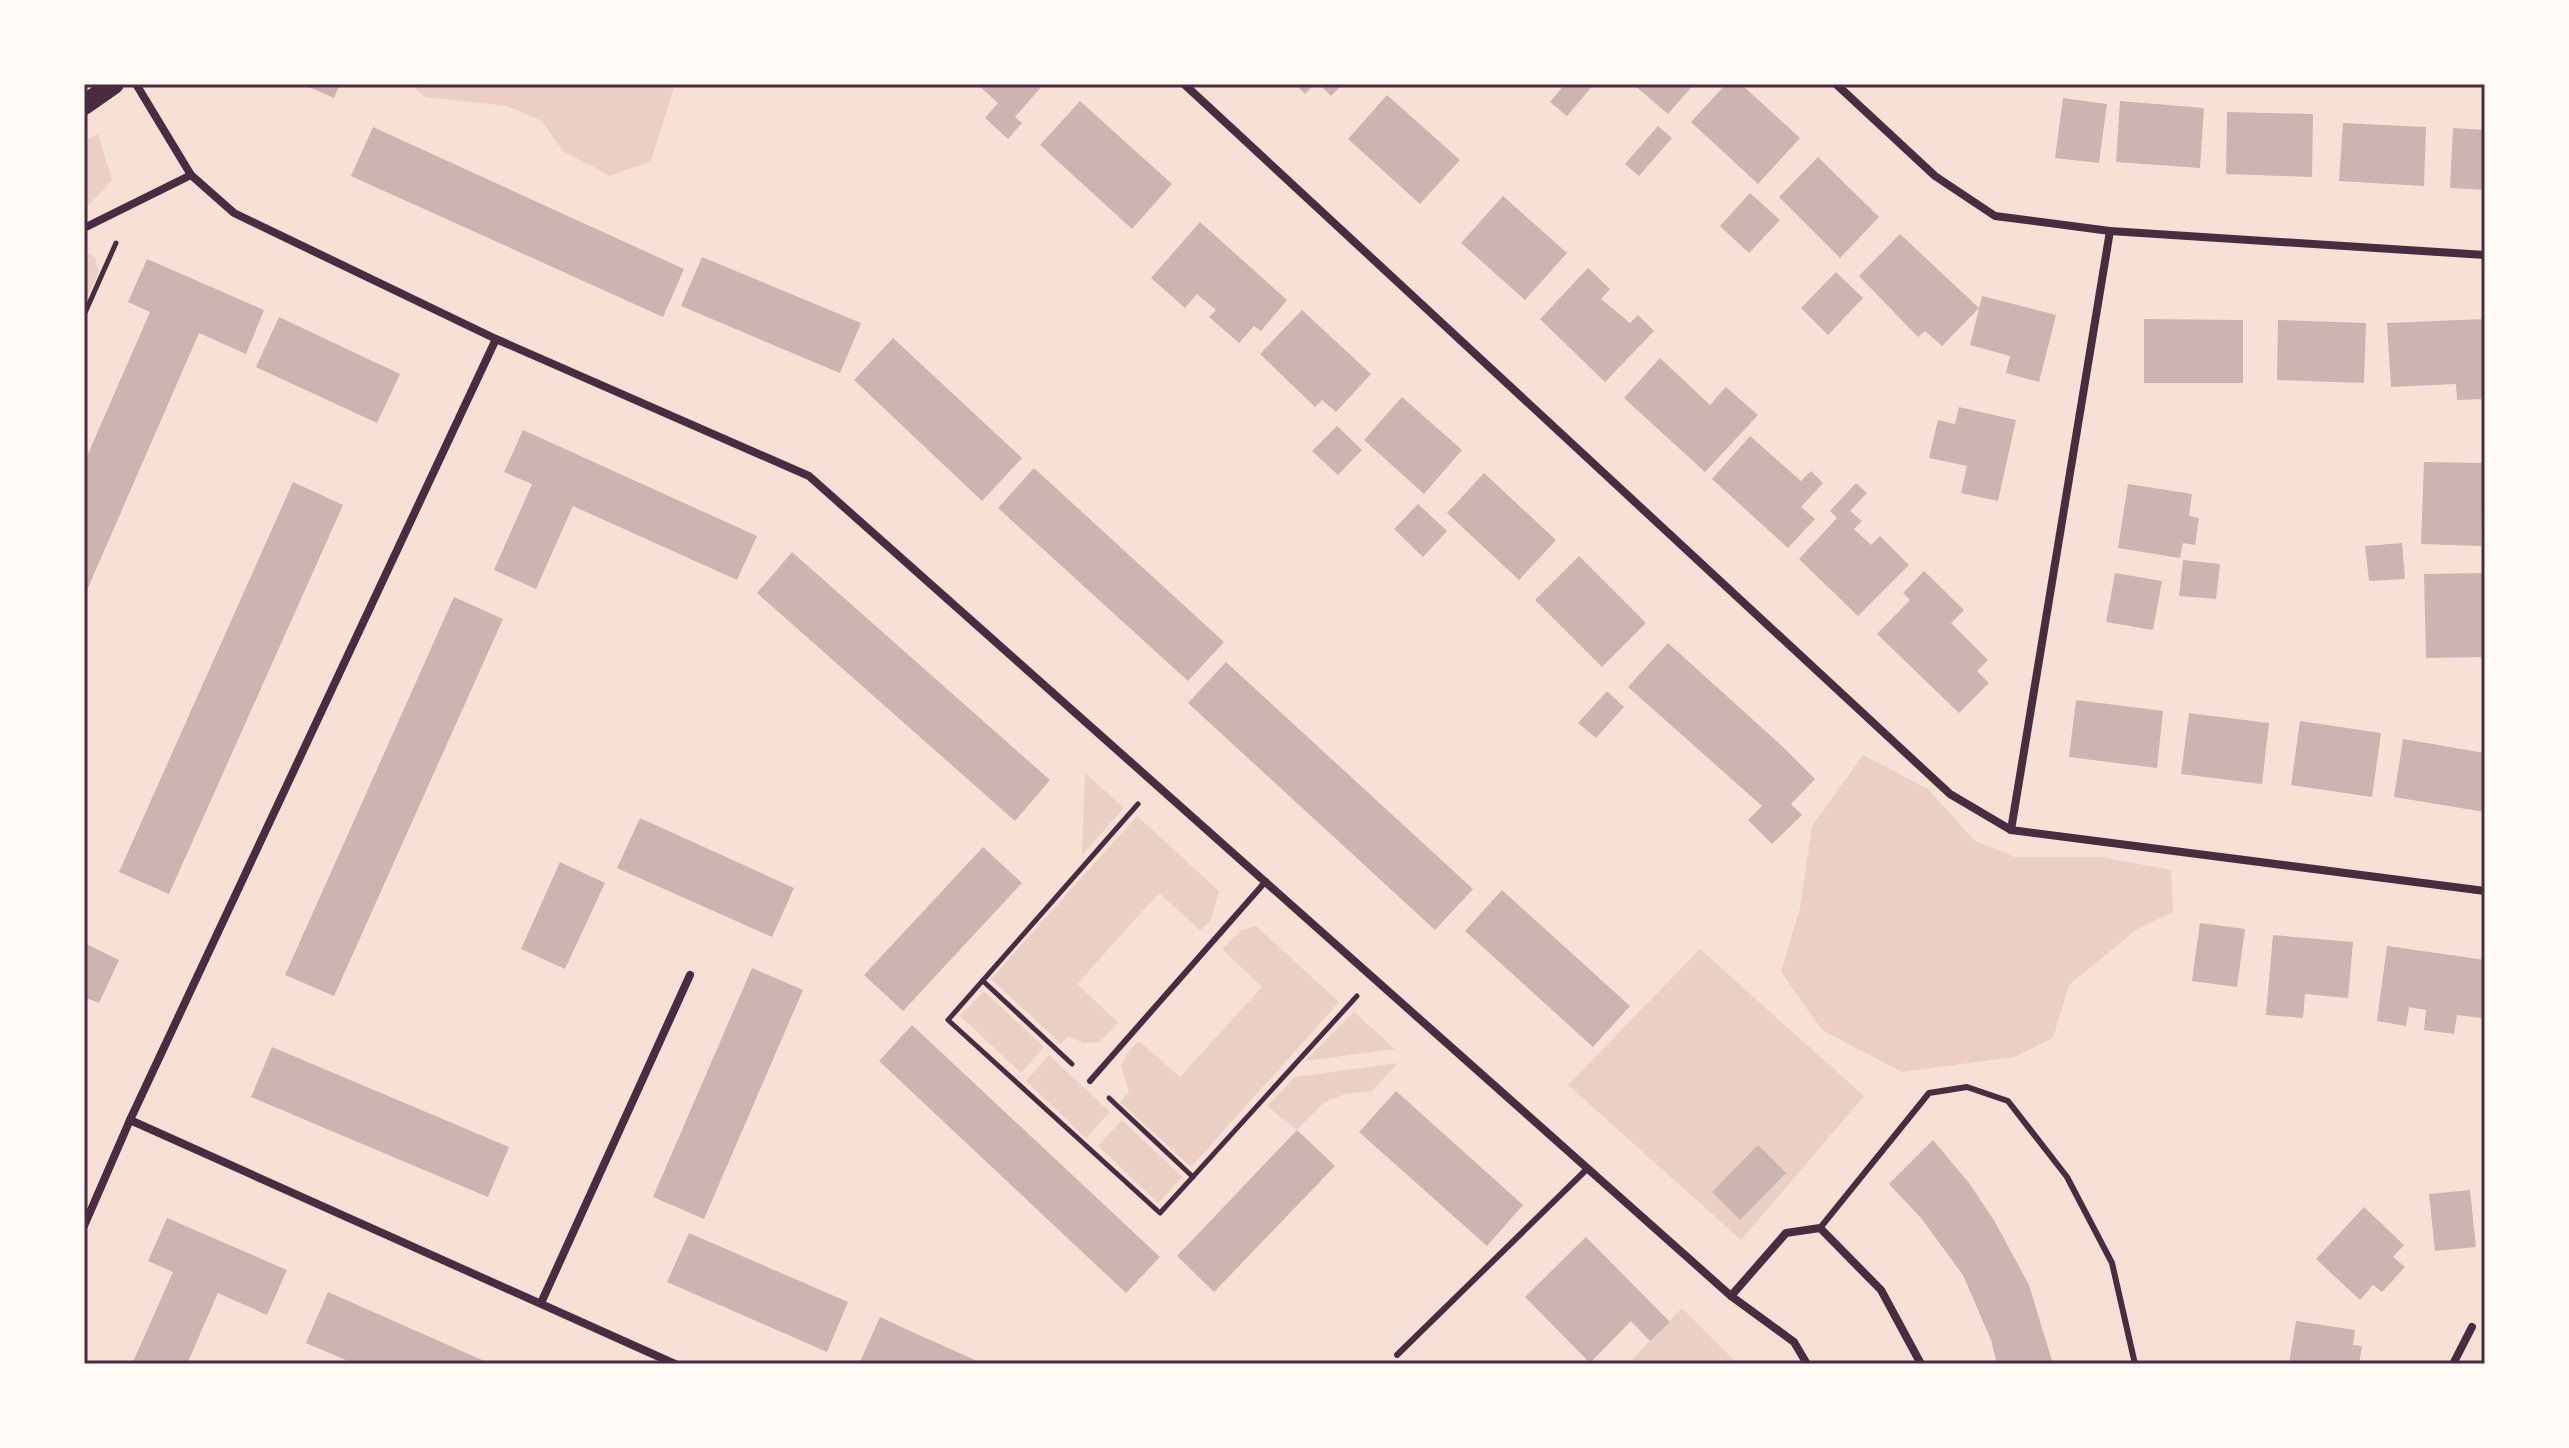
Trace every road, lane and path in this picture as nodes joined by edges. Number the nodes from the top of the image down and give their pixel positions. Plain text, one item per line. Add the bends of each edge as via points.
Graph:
1 (114, 84) edge
2 (136, 84) edge
3 (1184, 84) edge
4 (1836, 84) edge
5 (84, 105) edge
6 (191, 175) junction
7 (132, 204) junction
8 (84, 228) edge
9 (2110, 231) junction
10 (2485, 255) edge
11 (84, 315) edge
12 (496, 339) junction
13 (2011, 830) junction
14 (1266, 881) junction
15 (2485, 891) edge
16 (690, 975) dead end
17 (1090, 1081) dead end
18 (130, 1120) junction
19 (1588, 1168) junction
20 (84, 1226) edge
21 (1820, 1228) junction
22 (1731, 1296) junction
23 (541, 1303) junction
24 (2472, 1327) dead end
25 (1397, 1355) dead end
26 (675, 1364) edge
27 (1807, 1364) edge
28 (1921, 1364) edge
29 (2135, 1364) edge
30 (2453, 1364) edge

1 - 5 main road
2 - 6 street
3 - 13 street via 1950,794
4 - 9 street via 1935,176 1995,216
6 - 7 street
6 - 12 street via 234,213
7 - 8 street
7 - 11 path
9 - 10 street
9 - 13 street
12 - 14 street via 809,476
12 - 18 street
13 - 15 street
14 - 17 lane
14 - 19 street
16 - 23 street
18 - 20 street
18 - 23 street
19 - 22 street
19 - 25 lane
21 - 22 street via 1786,1233
21 - 28 street via 1881,1290
21 - 29 lane via 1929,1093 1967,1087 2008,1101 2067,1177 2112,1263
22 - 27 street via 1794,1342
23 - 26 street
24 - 30 street

